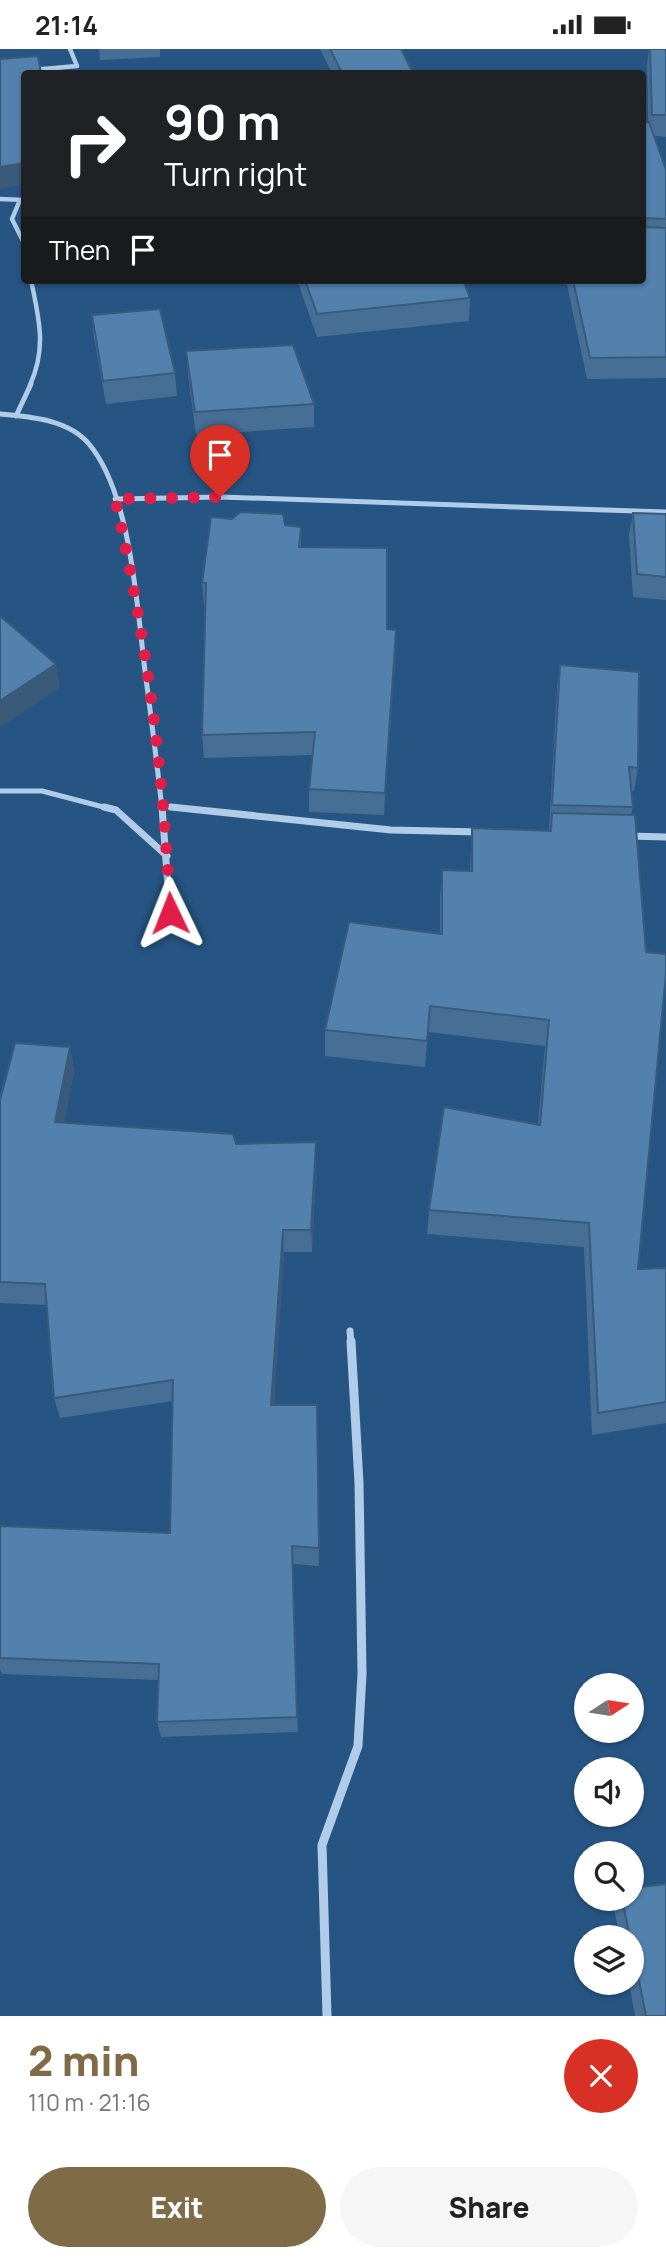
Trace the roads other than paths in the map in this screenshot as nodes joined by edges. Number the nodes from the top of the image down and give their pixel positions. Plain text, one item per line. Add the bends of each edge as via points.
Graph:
1 (69, 49) edge
2 (35, 70) edge
3 (0, 199) edge
4 (21, 200) edge
5 (21, 202) edge
6 (21, 237) edge
7 (33, 284) edge
8 (0, 414) edge
9 (16, 416) junction
10 (115, 499) junction
11 (666, 512) edge
12 (0, 791) edge
13 (163, 806) junction
14 (487, 832) edge
15 (625, 836) edge
16 (666, 837) edge
17 (168, 856) junction
18 (170, 913) dead end
19 (350, 1331) dead end
20 (327, 2016) edge

1 - 2 street via 77,66
3 - 4 street
5 - 6 street via 12,219
7 - 9 street via 41,326 39,365
8 - 9 street
9 - 10 street via 67,428 86,442
10 - 11 street via 234,497
10 - 13 street via 132,573
12 - 17 street via 42,791 116,810
13 - 14 street via 391,830
13 - 17 street
15 - 16 street
17 - 18 street
19 - 20 street via 359,1483 362,1674 358,1746 323,1845

